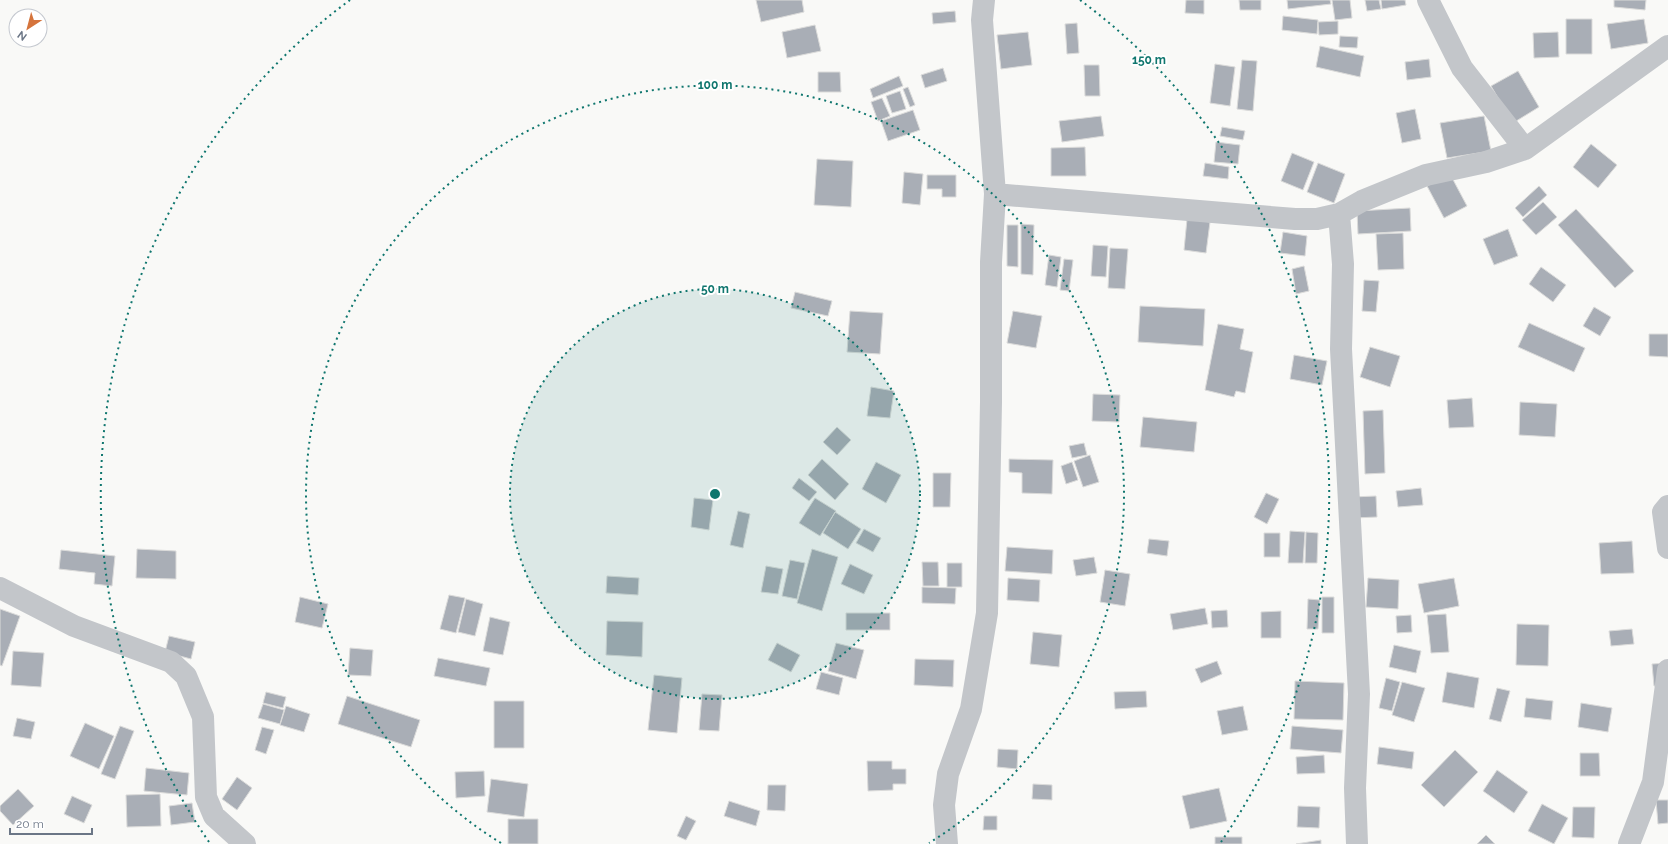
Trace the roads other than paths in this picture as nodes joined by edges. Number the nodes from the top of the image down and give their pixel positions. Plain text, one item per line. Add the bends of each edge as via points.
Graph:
1 (984, 0) edge
2 (1428, 0) edge
3 (1668, 46) edge
4 (1525, 149) junction
5 (995, 194) junction
6 (1339, 214) junction
7 (1668, 506) edge
8 (1668, 548) edge
9 (0, 588) edge
10 (1668, 670) edge
11 (245, 844) edge
12 (947, 844) edge
13 (1357, 844) edge
14 (1629, 844) edge

1 - 5 street via 982,20
2 - 4 street via 1462,68
3 - 4 street
4 - 6 street via 1486,162 1426,175 1362,201
5 - 6 street via 1295,219 1317,220
5 - 12 street via 991,262 987,612 971,709 948,774 944,805
6 - 13 street via 1343,264 1341,349 1359,694 1355,788
7 - 8 street via 1663,512
9 - 11 street via 74,626 171,662 186,676 203,717 206,797 214,816
10 - 14 street via 1653,782

